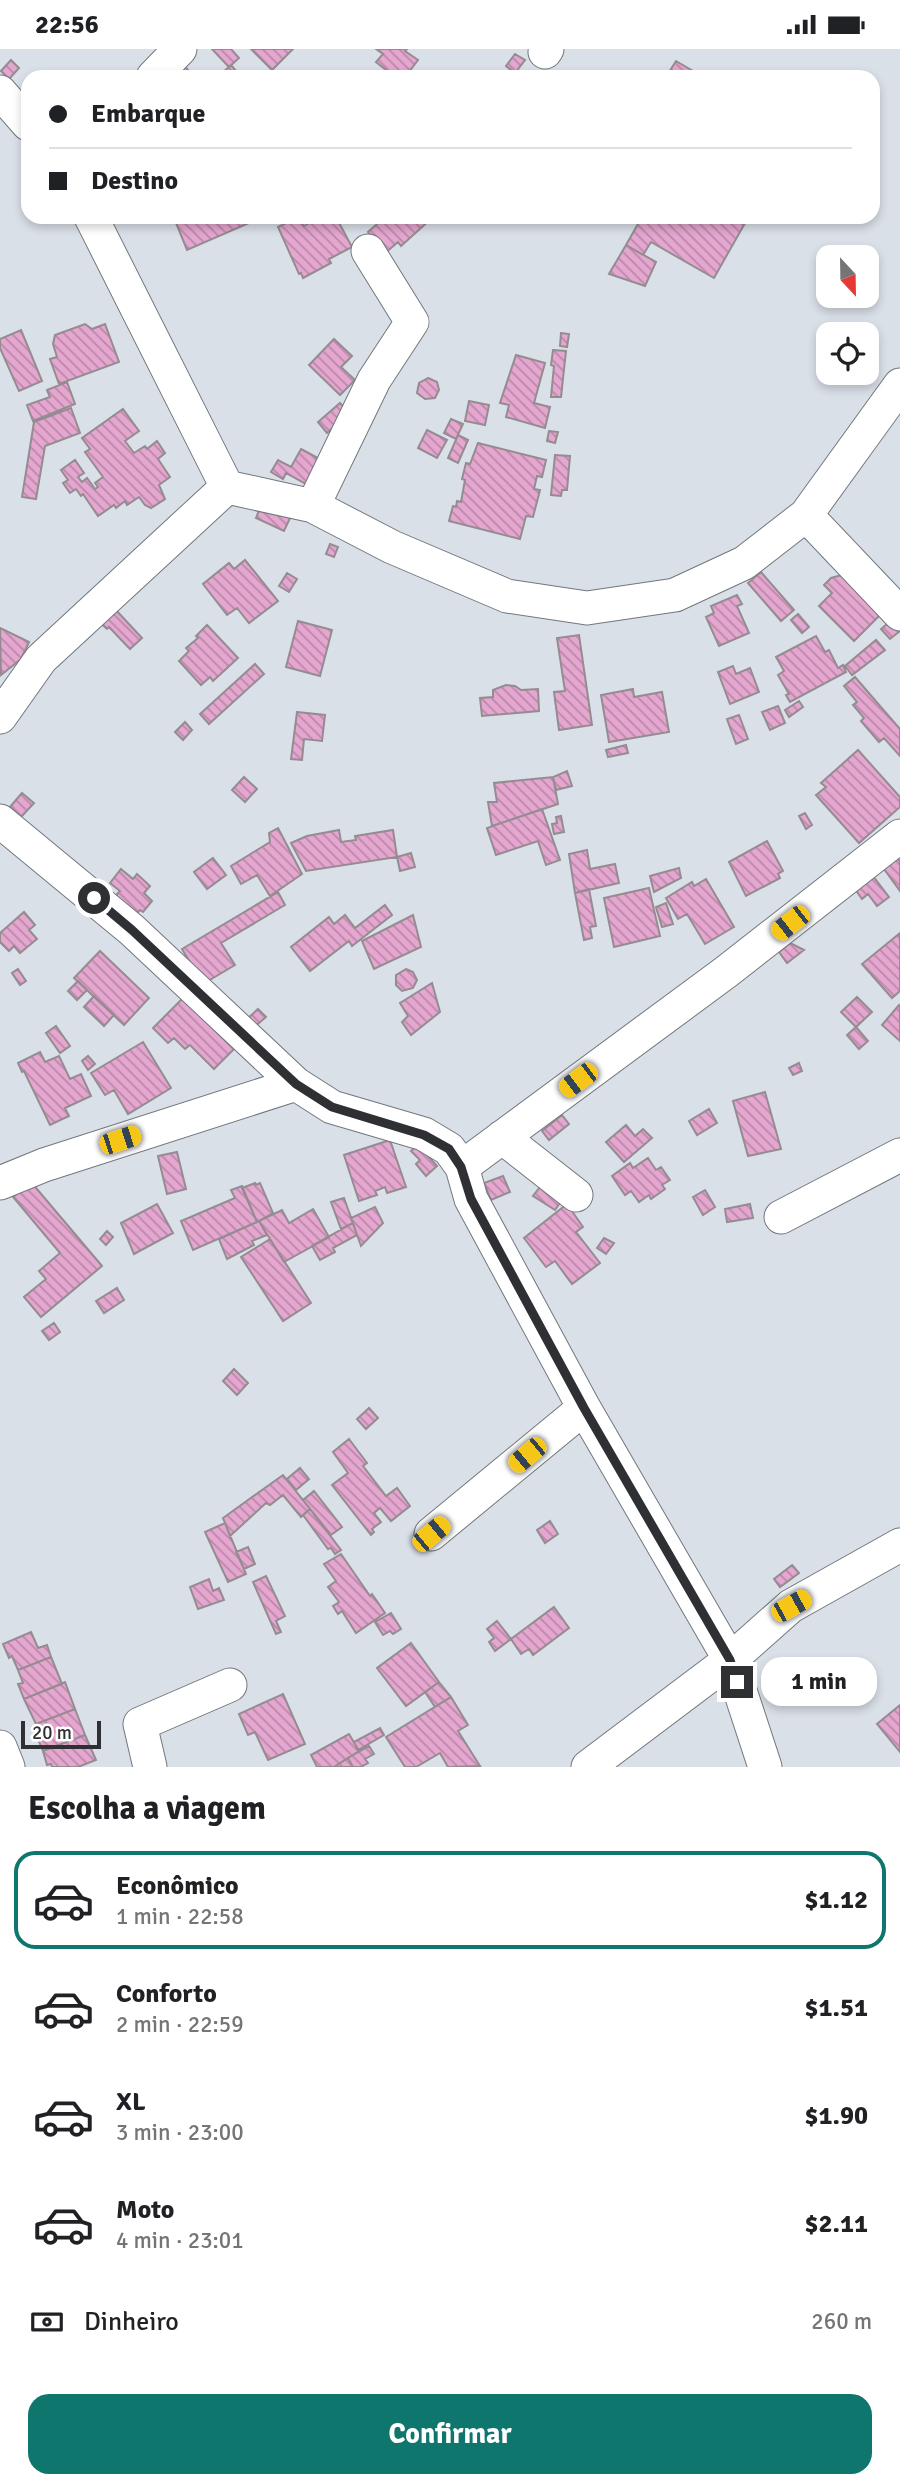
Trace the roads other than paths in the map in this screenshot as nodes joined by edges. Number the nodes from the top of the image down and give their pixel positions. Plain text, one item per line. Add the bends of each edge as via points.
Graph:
1 (180, 49) edge
2 (160, 70) edge
3 (0, 92) edge
4 (21, 116) edge
5 (95, 224) edge
6 (368, 251) dead end
7 (900, 385) edge
8 (227, 487) junction
9 (313, 506) junction
10 (806, 515) junction
11 (900, 614) edge
12 (0, 716) edge
13 (0, 821) edge
14 (900, 836) edge
15 (296, 1084) junction
16 (502, 1136) junction
17 (900, 1155) edge
18 (461, 1167) junction
19 (0, 1182) edge
20 (576, 1195) dead end
21 (781, 1217) dead end
22 (584, 1408) junction
23 (431, 1534) dead end
24 (900, 1545) edge
25 (730, 1660) junction
26 (230, 1685) dead end
27 (0, 1747) edge
28 (8, 1767) edge
29 (150, 1767) edge
30 (587, 1767) edge
31 (765, 1767) edge

1 - 2 street
3 - 4 street
5 - 8 street
6 - 9 street via 412,322 374,380
7 - 10 street
8 - 9 street
8 - 12 street via 41,659
9 - 10 street via 392,547 507,596 587,608 676,595 744,563
10 - 11 street
13 - 15 street via 132,930
14 - 16 street via 726,972
15 - 18 street via 332,1107 424,1135 449,1149
15 - 19 street
16 - 18 street
16 - 20 street
17 - 21 street
18 - 22 street via 471,1199
22 - 23 street
22 - 25 street
24 - 25 street via 791,1606
25 - 30 street
25 - 31 street
26 - 29 street via 140,1724
27 - 28 street

